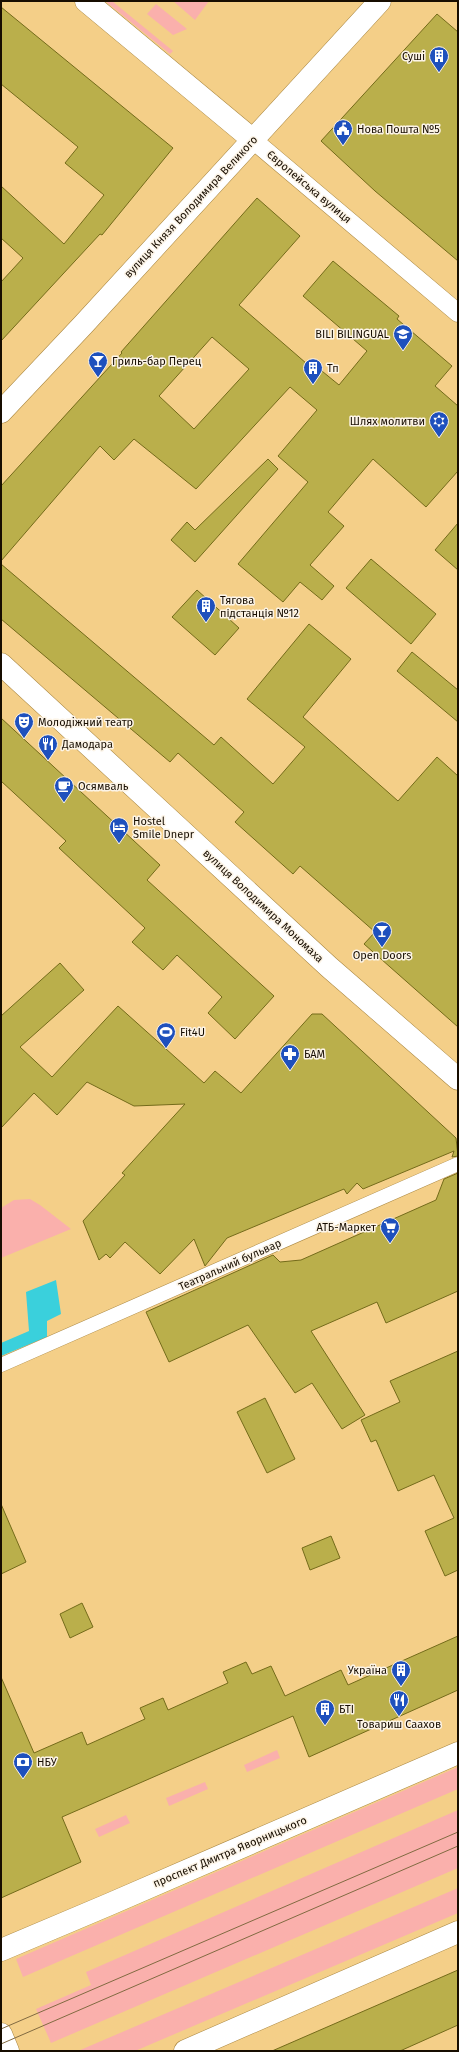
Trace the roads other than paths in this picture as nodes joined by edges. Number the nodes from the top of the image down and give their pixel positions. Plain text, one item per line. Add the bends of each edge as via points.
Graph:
1 (86, 1) edge
2 (380, 1) edge
3 (253, 140) junction
4 (458, 312) edge
5 (1, 412) edge
6 (1, 664) edge
7 (458, 1079) edge
8 (458, 1164) edge
9 (1, 1365) edge
10 (458, 1752) edge
11 (458, 1932) edge
12 (1, 1950) edge
13 (1, 2034) edge
14 (8, 2051) edge
15 (185, 2051) edge

1 - 3 main road, Європейська вулиця
2 - 3 main road, вулиця Князя Володимира Великого
3 - 4 street, Європейська вулиця
3 - 5 main road, вулиця Князя Володимира Великого
6 - 7 main road, вулиця Володимира Мономаха via 329,967
8 - 9 street, Театральний бульвар
10 - 12 main road, проспект Дмитра Яворницького
11 - 15 main road
13 - 14 main road

